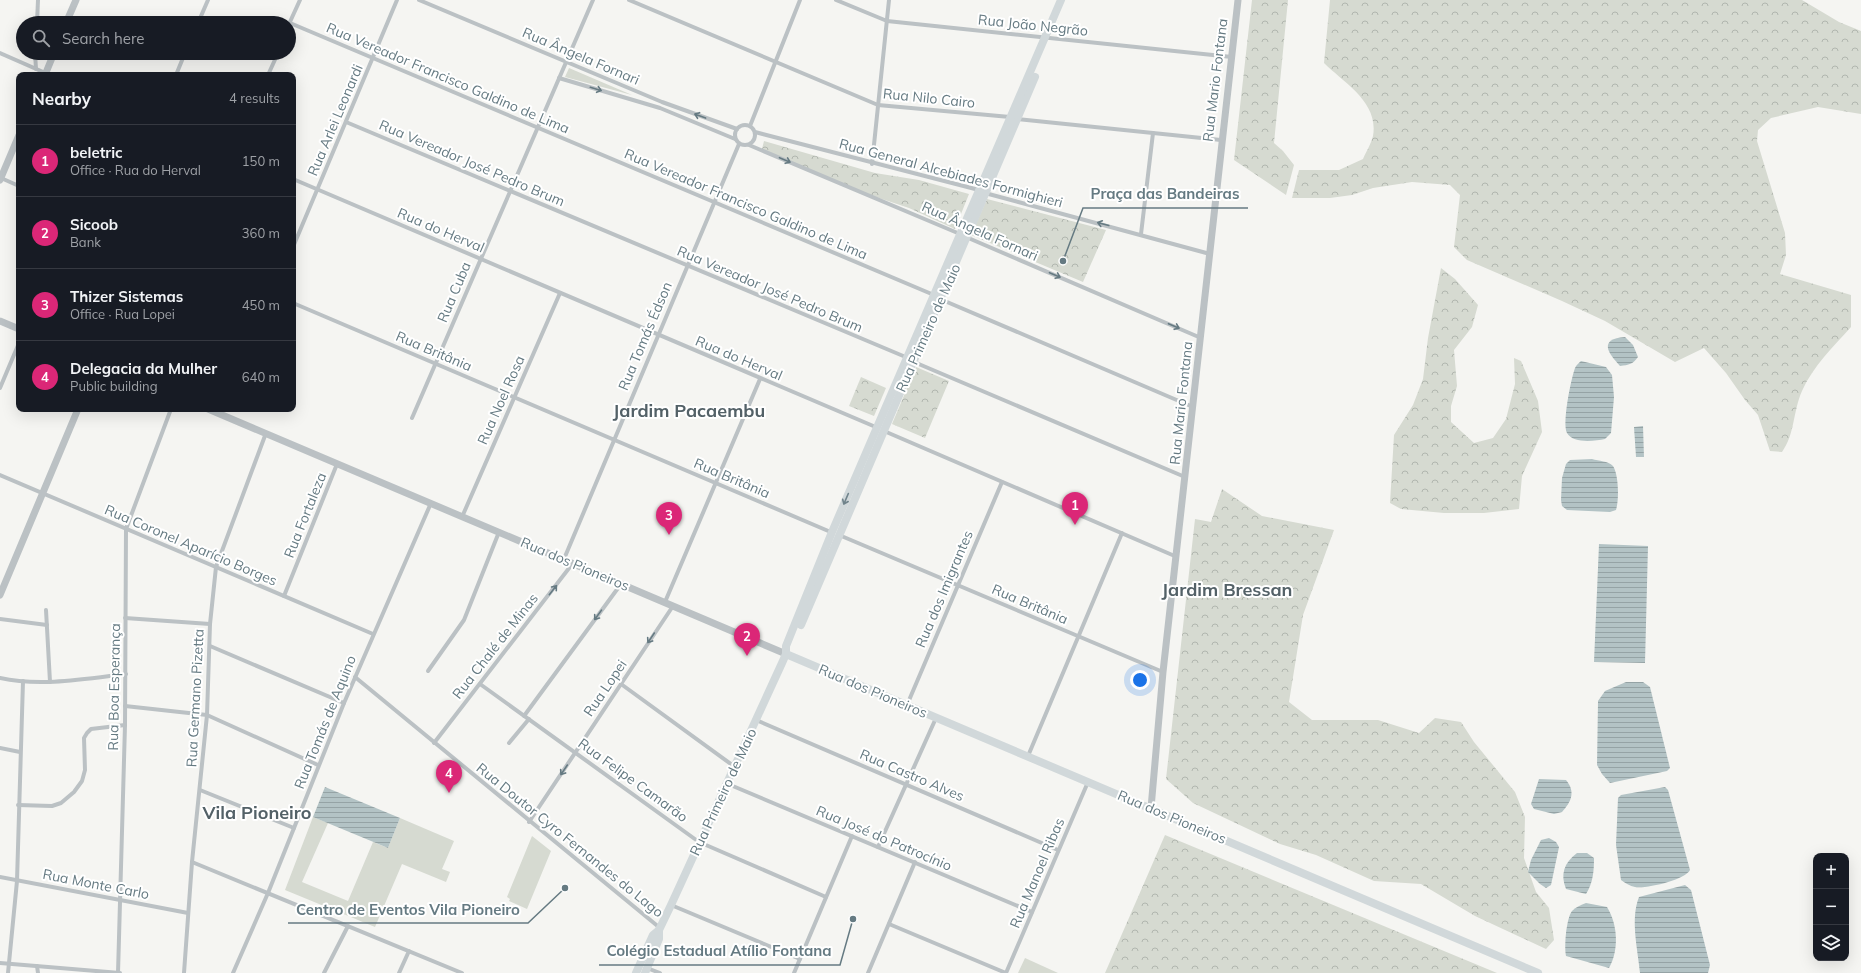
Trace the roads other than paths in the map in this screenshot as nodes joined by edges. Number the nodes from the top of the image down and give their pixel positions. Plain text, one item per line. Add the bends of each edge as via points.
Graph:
1 (38, 0) edge
2 (76, 0) edge
3 (208, 0) edge
4 (300, 0) edge
5 (398, 0) edge
6 (419, 0) edge
7 (593, 0) edge
8 (629, 0) edge
9 (800, 0) edge
10 (836, 0) edge
11 (889, 0) edge
12 (1061, 0) edge
13 (1067, 0) edge
14 (1238, 0) edge
15 (37, 16) edge
16 (69, 16) edge
17 (201, 16) edge
18 (293, 16) edge
19 (887, 21) junction
20 (296, 27) edge
21 (1048, 37) junction
22 (0, 53) edge
23 (1232, 57) junction
24 (373, 58) junction
25 (35, 60) edge
26 (51, 60) edge
27 (182, 60) edge
28 (275, 60) edge
29 (567, 61) junction
30 (774, 61) junction
31 (36, 69) junction
32 (42, 72) edge
33 (47, 72) edge
34 (177, 72) edge
35 (269, 72) edge
36 (559, 78) junction
37 (662, 102) junction
38 (878, 105) junction
39 (660, 108) junction
40 (1014, 118) junction
41 (346, 122) junction
42 (750, 126) junction
43 (537, 128) junction
44 (737, 129) junction
45 (755, 132) junction
46 (1153, 133) junction
47 (735, 139) junction
48 (1221, 140) junction
49 (16, 143) edge
50 (739, 144) junction
51 (749, 145) junction
52 (872, 164) junction
53 (0, 179) edge
54 (296, 180) edge
55 (16, 185) edge
56 (318, 190) junction
57 (510, 191) junction
58 (983, 192) junction
59 (713, 203) junction
60 (1141, 234) junction
61 (964, 236) junction
62 (296, 241) edge
63 (1210, 254) junction
64 (480, 259) junction
65 (687, 266) junction
66 (560, 293) junction
67 (937, 297) junction
68 (296, 303) edge
69 (0, 321) edge
70 (16, 328) edge
71 (658, 335) junction
72 (1201, 338) junction
73 (16, 350) edge
74 (910, 359) junction
75 (435, 363) junction
76 (760, 379) junction
77 (0, 388) edge
78 (514, 397) junction
79 (1194, 407) junction
80 (77, 412) edge
81 (170, 412) edge
82 (223, 412) edge
83 (412, 418) dead end
84 (880, 429) junction
85 (266, 433) junction
86 (614, 440) junction
87 (337, 464) junction
88 (0, 476) edge
89 (1186, 477) junction
90 (1002, 482) junction
91 (716, 484) junction
92 (43, 494) junction
93 (431, 503) junction
94 (462, 517) junction
95 (126, 529) junction
96 (499, 532) junction
97 (1122, 533) junction
98 (836, 534) junction
99 (1177, 557) junction
100 (564, 560) junction
101 (573, 563) junction
102 (216, 567) junction
103 (621, 584) junction
104 (957, 585) junction
105 (0, 595) edge
106 (284, 596) junction
107 (665, 602) junction
108 (673, 606) junction
109 (46, 610) dead end
110 (126, 618) junction
111 (0, 619) edge
112 (210, 624) junction
113 (47, 625) junction
114 (374, 634) junction
115 (1078, 636) junction
116 (210, 646) junction
117 (786, 654) junction
118 (428, 671) dead end
119 (1163, 672) junction
120 (126, 674) junction
121 (355, 677) junction
122 (0, 678) edge
123 (22, 682) junction
124 (50, 682) junction
125 (480, 684) junction
126 (621, 684) junction
127 (344, 703) junction
128 (907, 705) junction
129 (125, 706) junction
130 (207, 715) junction
131 (524, 716) junction
132 (936, 717) junction
133 (529, 719) junction
134 (756, 720) junction
135 (125, 725) junction
136 (434, 742) junction
137 (509, 743) dead end
138 (0, 748) edge
139 (20, 752) junction
140 (575, 752) junction
141 (1028, 756) junction
142 (318, 765) junction
143 (735, 767) junction
144 (1088, 782) junction
145 (728, 784) junction
146 (906, 784) junction
147 (200, 790) junction
148 (18, 805) junction
149 (1151, 808) junction
150 (529, 822) junction
151 (294, 828) junction
152 (852, 836) junction
153 (700, 842) junction
154 (878, 847) junction
155 (1058, 850) junction
156 (192, 862) junction
157 (915, 862) junction
158 (0, 877) edge
159 (16, 881) junction
160 (268, 893) junction
161 (826, 897) junction
162 (120, 900) junction
163 (671, 905) junction
164 (1032, 912) junction
165 (188, 913) junction
166 (889, 924) junction
167 (348, 926) junction
168 (659, 929) junction
169 (409, 951) junction
170 (800, 959) junction
171 (0, 963) edge
172 (8, 963) junction
173 (37, 966) junction
174 (644, 969) edge
175 (8, 973) edge
176 (38, 973) edge
177 (119, 973) edge
178 (184, 973) edge
179 (234, 973) edge
180 (324, 973) edge
181 (399, 973) edge
182 (462, 973) edge
183 (636, 973) edge
184 (660, 973) edge
185 (794, 973) edge
186 (868, 973) edge
187 (1006, 973) edge
188 (1538, 973) edge

1 - 15 street
2 - 16 street
3 - 17 street
4 - 18 street
5 - 24 street, Rua Arlei Leonardi
6 - 29 street, Rua Ângela Fornari
7 - 29 street, Rua Cuba
8 - 30 street, Rua Nilo Cairo
9 - 30 street
10 - 19 street, Rua João Negrão
11 - 19 street
12 - 21 main road, Rua Primeiro de Maio
13 - 21 main road, Rua Primeiro de Maio
14 - 23 street, Rua Mario Fontana
19 - 21 street, Rua João Negrão
19 - 38 street
20 - 24 street, Rua Vereador Francisco Galdino de Lima
21 - 23 street, Rua João Negrão
21 - 40 main road, Rua Primeiro de Maio
22 - 31 street
23 - 48 street, Rua Mario Fontana
24 - 41 street, Rua Arlei Leonardi
24 - 43 street, Rua Vereador Francisco Galdino de Lima
25 - 31 street
26 - 33 street
27 - 34 street
28 - 35 street
29 - 36 street, Rua Cuba
29 - 37 street, Rua Ângela Fornari
30 - 38 street, Rua Nilo Cairo
30 - 42 street
31 - 32 street
36 -> 39 street, Rua Ângela Fornari
36 - 43 street, Rua Cuba
37 - 39 street
44 -> 37 street, Rua Ângela Fornari
38 - 40 street, Rua Nilo Cairo
38 - 52 street
39 - 47 street, Rua Ângela Fornari
40 - 46 street, Rua Nilo Cairo
40 - 58 main road, Rua Primeiro de Maio
41 - 56 street, Rua Arlei Leonardi
41 - 57 street, Rua Vereador José Pedro Brum
42 - 44 street via 743,125
42 - 45 street
43 - 57 street, Rua Cuba
43 - 59 street, Rua Vereador Francisco Galdino de Lima
44 - 47 street
45 - 51 street via 754,141
45 - 52 street, Rua General Alcebiades Formighieri
46 - 48 street, Rua Nilo Cairo
46 - 60 street
47 - 50 street
48 - 63 street, Rua Mario Fontana
49 - 53 street
50 - 51 street
50 - 59 street, Rua Tomás Édson
51 -> 61 street, Rua Ângela Fornari
52 - 58 street, Rua General Alcebiades Formighieri
53 - 55 street
54 - 56 street, Rua do Herval
56 - 62 street, Rua Arlei Leonardi
56 - 64 street, Rua do Herval
57 - 64 street, Rua Cuba
57 - 65 street, Rua Vereador José Pedro Brum
60 -> 58 street, Rua General Alcebiades Formighieri
58 - 61 main road, Rua Primeiro de Maio
59 - 65 street, Rua Tomás Édson
59 - 67 street, Rua Vereador Francisco Galdino de Lima
60 - 63 street, Rua General Alcebiades Formighieri
61 - 67 main road, Rua Primeiro de Maio
61 -> 72 street, Rua Ângela Fornari
63 - 72 street, Rua Mario Fontana
64 - 66 street, Rua do Herval
64 - 75 street, Rua Cuba
65 - 71 street, Rua Tomás Édson
65 - 74 street, Rua Vereador José Pedro Brum
66 - 71 street, Rua do Herval
66 - 78 street, Rua Noel Rosa
67 - 74 main road, Rua Primeiro de Maio
67 - 79 street, Rua Vereador Francisco Galdino de Lima
68 - 75 street, Rua Britânia
69 - 70 street
71 - 76 street, Rua do Herval
71 - 86 street, Rua Tomás Édson
72 - 79 street, Rua Mario Fontana
73 - 77 street
74 - 84 main road, Rua Primeiro de Maio
74 - 89 street, Rua Vereador José Pedro Brum
75 - 78 street, Rua Britânia
75 - 83 street, Rua Cuba
76 - 84 street, Rua do Herval
76 - 91 street
78 - 86 street, Rua Britânia
78 - 94 street, Rua Noel Rosa
79 - 89 street, Rua Mario Fontana
80 - 92 street
81 - 95 street, Rua Boa Esperança
82 - 85 street, Rua dos Pioneiros
84 - 90 street, Rua do Herval
84 - 98 main road, Rua Primeiro de Maio
85 - 87 street, Rua dos Pioneiros
85 - 102 street, Rua Germano Pizetta
86 - 91 street, Rua Britânia
86 - 100 street, Rua Tomás Édson
87 - 93 street, Rua dos Pioneiros
87 - 106 street, Rua Fortaleza
88 - 92 street, Rua Coronel Aparício Borges
89 - 99 street, Rua Mario Fontana
90 - 97 street, Rua do Herval
90 - 104 street, Rua dos Imigrantes
91 - 98 street, Rua Britânia
91 - 107 street
92 - 95 street, Rua Coronel Aparício Borges
92 - 105 street
93 - 94 street, Rua dos Pioneiros
93 - 114 street, Rua Tomás de Aquino
94 - 96 street, Rua dos Pioneiros
95 - 102 street, Rua Coronel Aparício Borges
95 - 110 street, Rua Boa Esperança
96 - 100 street, Rua dos Pioneiros
96 - 118 street via 464,620
97 - 99 street, Rua do Herval
97 - 115 street
98 - 104 street, Rua Britânia
98 - 117 main road, Rua Primeiro de Maio via 786,646
99 - 119 street, Rua Mario Fontana
100 - 101 street, Rua dos Pioneiros
101 - 103 street, Rua dos Pioneiros
125 -> 101 street, Rua Chalé de Minas
102 - 106 street, Rua Coronel Aparício Borges
102 - 112 street, Rua Germano Pizetta
103 - 107 street, Rua dos Pioneiros
103 -> 131 street
104 - 115 street, Rua Britânia
104 - 128 street, Rua dos Imigrantes
106 - 114 street, Rua Coronel Aparício Borges
107 - 108 street, Rua dos Pioneiros
108 - 117 street, Rua dos Pioneiros
108 -> 126 street, Rua Lopei
109 - 113 street
110 - 112 street
110 - 120 street, Rua Boa Esperança
111 - 113 street
112 - 116 street, Rua Germano Pizetta
113 - 124 street
114 - 121 street, Rua Tomás de Aquino
115 - 119 street, Rua Britânia
115 - 141 street
116 - 127 street
116 - 130 street, Rua Germano Pizetta
117 - 128 main road, Rua dos Pioneiros
117 - 134 main road, Rua Primeiro de Maio
119 - 149 street, Rua Mario Fontana
120 - 124 street
120 - 129 street, Rua Boa Esperança
121 - 127 street, Rua Tomás de Aquino
121 - 136 street, Rua Doutor Cyro Fernandes do Lago
122 - 123 street
123 - 124 street
123 - 139 street
125 - 131 street, Rua Felipe Camarão
125 - 136 street, Rua Chalé de Minas
126 - 140 street, Rua Lopei
126 - 143 street
127 - 142 street, Rua Tomás de Aquino
128 - 132 main road, Rua dos Pioneiros
129 - 130 street
129 - 135 street, Rua Boa Esperança
130 - 142 street
130 - 147 street, Rua Germano Pizetta
131 - 133 street, Rua Felipe Camarão
132 - 141 main road, Rua dos Pioneiros
132 - 146 street
133 - 137 street
133 - 140 street, Rua Felipe Camarão
134 - 143 main road, Rua Primeiro de Maio
134 - 146 street, Rua Castro Alves
135 - 148 street via 91,729 87,733 84,738 85,770 82,781 61,804
135 - 162 street, Rua Boa Esperança
136 - 150 street, Rua Doutor Cyro Fernandes do Lago
138 - 139 street
139 - 148 street
140 -> 150 street, Rua Lopei
140 - 153 street, Rua Felipe Camarão
141 - 144 main road, Rua dos Pioneiros
142 - 151 street, Rua Tomás de Aquino
143 - 145 main road, Rua Primeiro de Maio
144 - 149 main road, Rua dos Pioneiros
144 - 155 street, Rua Manoel Ribas
145 - 152 street, Rua José do Patrocínio
145 - 153 main road, Rua Primeiro de Maio
146 - 154 street
146 - 155 street, Rua Castro Alves
147 - 151 street
147 - 156 street, Rua Germano Pizetta
148 - 159 street
149 - 188 main road, Rua dos Pioneiros
150 - 168 street, Rua Doutor Cyro Fernandes do Lago
151 - 160 street, Rua Tomás de Aquino
152 - 154 street, Rua José do Patrocínio
152 - 161 street
153 - 161 street, Rua Felipe Camarão
153 - 163 main road, Rua Primeiro de Maio
154 - 157 street, Rua José do Patrocínio
155 - 164 street, Rua Manoel Ribas
156 - 160 street
156 - 165 street, Rua Germano Pizetta
157 - 164 street, Rua José do Patrocínio
157 - 166 street
158 - 159 street, Rua Monte Carlo
159 - 162 street, Rua Monte Carlo
159 - 172 street
160 - 167 street
160 - 179 street, Rua Tomás de Aquino
161 - 170 street
162 - 165 street, Rua Monte Carlo
162 - 177 street, Rua Boa Esperança
163 - 168 main road, Rua Primeiro de Maio
163 - 170 street
164 - 187 street, Rua Manoel Ribas
165 - 178 street, Rua Germano Pizetta
166 - 186 street
166 - 187 street
167 - 169 street
167 - 180 street
168 - 174 main road, Rua Primeiro de Maio via 653,935
169 - 181 street
169 - 182 street
170 - 185 street
171 - 172 street
172 - 173 street
172 - 175 street
173 - 176 street
173 - 177 street
174 - 183 main road, Rua Primeiro de Maio
174 - 184 street

